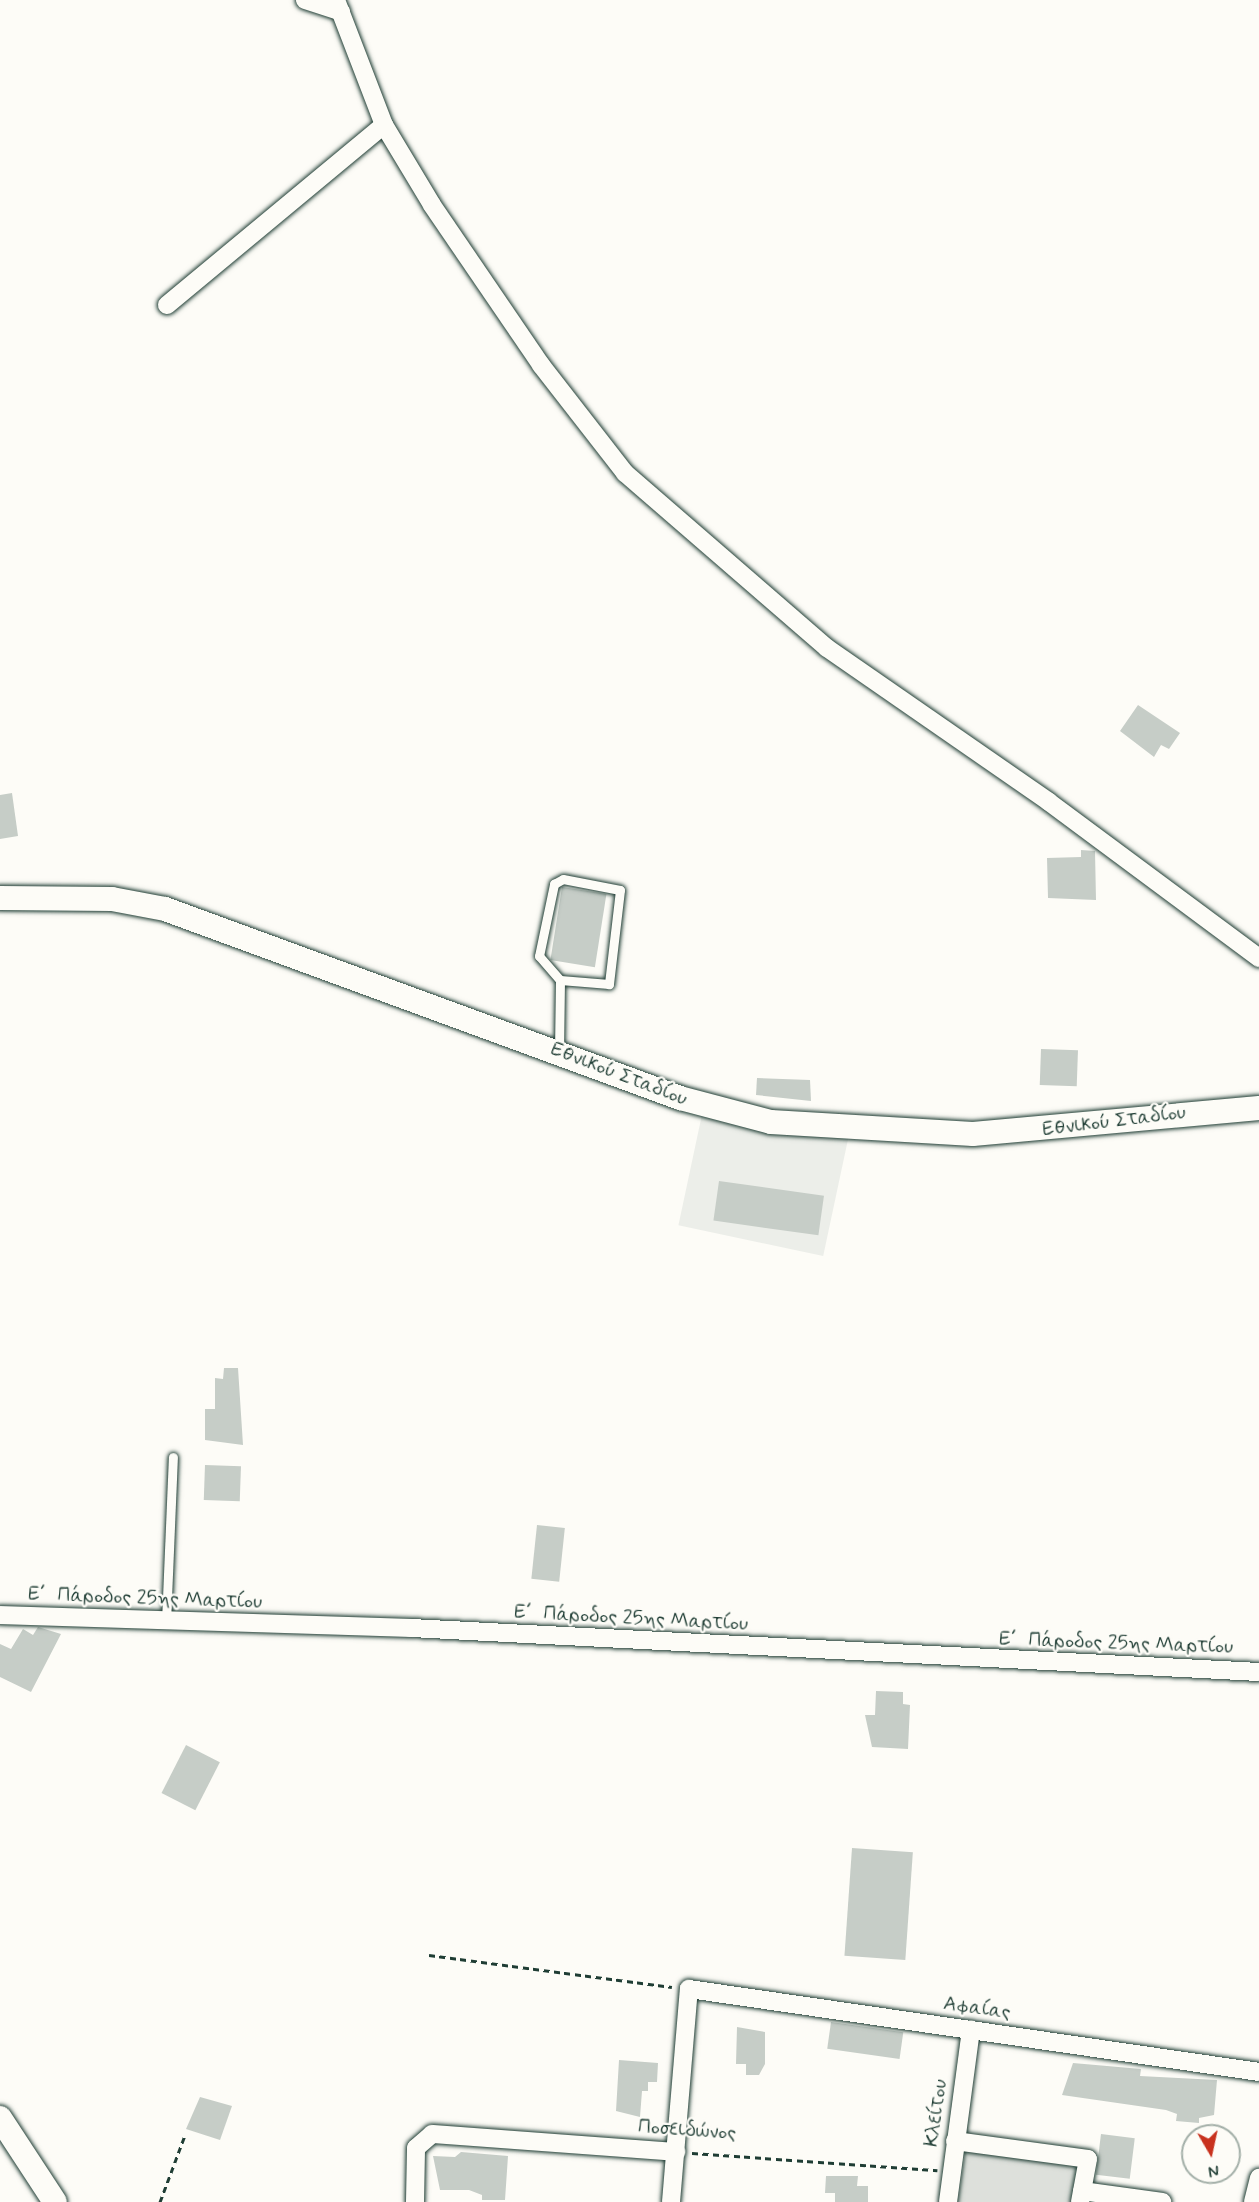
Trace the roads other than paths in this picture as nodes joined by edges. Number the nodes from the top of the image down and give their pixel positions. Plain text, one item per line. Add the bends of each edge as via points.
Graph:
1 (305, 0) edge
2 (338, 6) edge
3 (384, 125) junction
4 (167, 305) dead end
5 (0, 898) edge
6 (1259, 958) edge
7 (560, 980) junction
8 (559, 1052) junction
9 (1259, 1108) edge
10 (173, 1457) dead end
11 (0, 1615) edge
12 (166, 1622) junction
13 (1259, 1672) edge
14 (971, 2030) junction
15 (1259, 2072) edge
16 (0, 2118) edge
17 (955, 2141) junction
18 (676, 2152) junction
19 (1259, 2178) edge
20 (1081, 2197) edge
21 (55, 2202) edge
22 (415, 2202) edge
23 (671, 2202) edge
24 (948, 2202) edge
25 (1162, 2202) edge
26 (1253, 2202) edge

1 - 2 street
2 - 3 street
3 - 4 street
3 - 6 street via 541,365 625,473 676,522 826,648 1049,802
5 - 8 street, Εθνικού Σταδίου via 112,899 165,909
7 - 7 lane via 539,956 554,885 563,879 620,890 609,984
7 - 8 lane
8 - 9 street, Εθνικού Σταδίου via 726,1113 847,1130 1028,1132
10 - 12 lane
11 - 12 street, Ε΄ Πάροδος 25ης Μαρτίου
12 - 13 street, Ε΄ Πάροδος 25ης Μαρτίου via 411,1628
14 - 15 street, Αφαίας
14 - 17 street, Κλείτου
14 - 18 street, Αφαίας via 689,1989
16 - 21 street
17 - 20 street via 1088,2159
17 - 24 street, Κλείτου
18 - 22 street, Ποσειδώνος via 432,2134 422,2139
18 - 23 street
19 - 26 street
20 - 25 street

